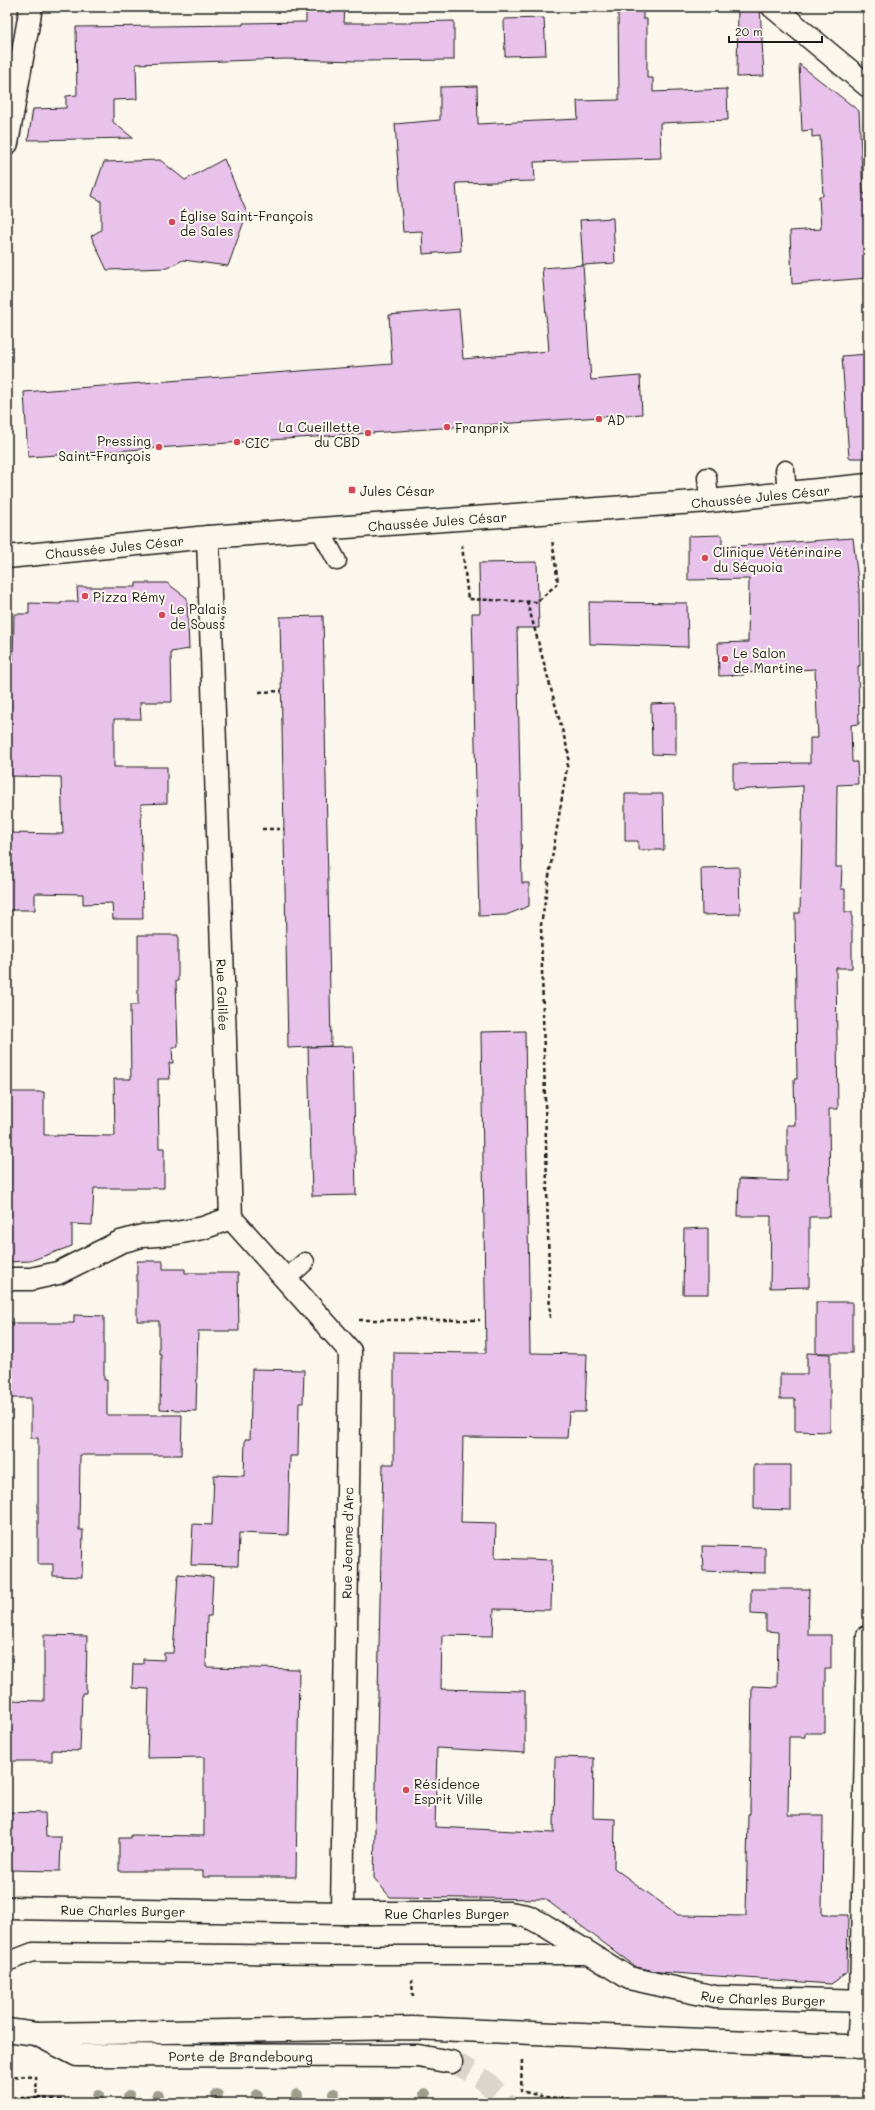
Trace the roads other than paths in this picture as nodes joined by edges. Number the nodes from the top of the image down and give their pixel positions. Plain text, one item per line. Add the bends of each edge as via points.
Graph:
1 (31, 7) edge
2 (773, 7) edge
3 (13, 72) edge
4 (868, 86) edge
5 (7, 143) edge
6 (785, 470) dead end
7 (707, 477) dead end
8 (868, 486) edge
9 (787, 493) junction
10 (709, 501) junction
11 (319, 528) junction
12 (208, 536) junction
13 (7, 557) edge
14 (337, 561) dead end
15 (231, 1218) junction
16 (305, 1262) dead end
17 (7, 1279) edge
18 (286, 1279) junction
19 (868, 1636) edge
20 (7, 1908) edge
21 (342, 1913) junction
22 (588, 1955) junction
23 (7, 1962) edge
24 (864, 2001) edge
25 (7, 2030) edge
26 (36, 2034) junction
27 (863, 2047) edge
28 (451, 2062) tunnel mouth

1 - 3 street
2 - 4 street
3 - 5 street
6 - 9 lane
7 - 10 lane
8 - 9 street, Chaussée Jules César
9 - 10 street, Chaussée Jules César
10 - 11 street, Chaussée Jules César
11 - 12 street, Chaussée Jules César
11 - 14 lane
12 - 13 street, Chaussée Jules César
12 - 15 street, Rue Galilée
15 - 17 street via 203,1228 142,1236 120,1242 58,1273 30,1279
15 - 18 street, Rue Jeanne d'Arc
16 - 18 lane
18 - 21 street, Rue Jeanne d'Arc via 350,1351
19 - 24 street
20 - 21 street, Rue Charles Burger
21 - 22 street, Rue Charles Burger via 510,1913 527,1916
22 - 23 lane via 32,1952
22 - 24 street, Rue Charles Burger via 629,1978 715,1997
24 - 27 street
25 - 26 street
26 - 27 street via 414,2028
26 - 28 street, Porte de Brandebourg via 77,2055 418,2056

